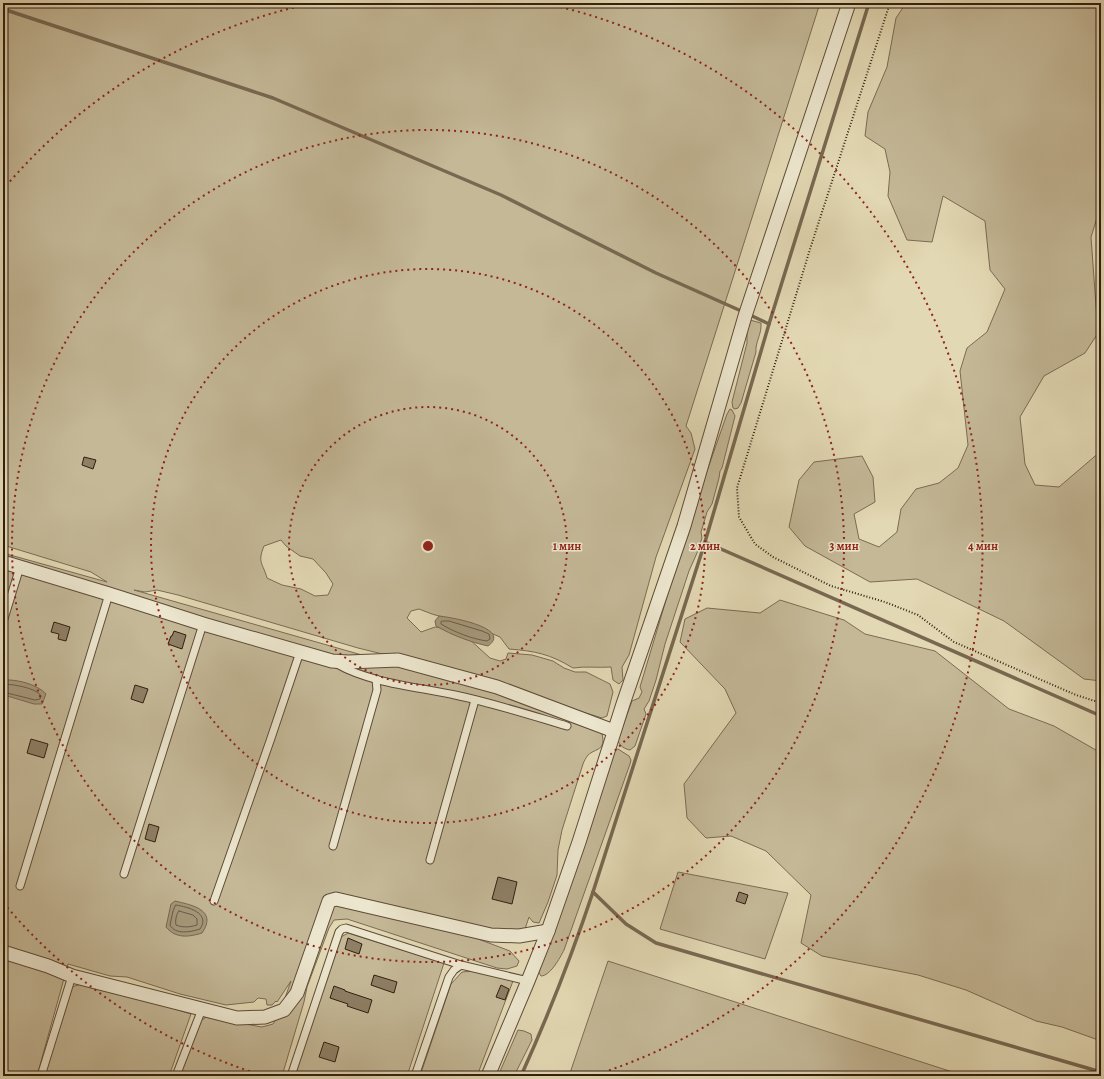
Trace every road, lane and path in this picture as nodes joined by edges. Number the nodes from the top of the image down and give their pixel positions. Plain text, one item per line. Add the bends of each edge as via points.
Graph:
1 (850, 3) edge
2 (890, 3) edge
3 (3, 562) edge
4 (20, 568) junction
5 (109, 594) junction
6 (3, 622) edge
7 (203, 624) junction
8 (300, 652) junction
9 (332, 661) junction
10 (376, 679) junction
11 (476, 700) junction
12 (1101, 703) edge
13 (567, 726) dead end
14 (614, 731) junction
15 (333, 846) dead end
16 (430, 860) dead end
17 (124, 874) dead end
18 (20, 886) dead end
19 (214, 900) dead end
20 (548, 931) junction
21 (3, 952) edge
22 (462, 965) junction
23 (72, 976) junction
24 (528, 981) junction
25 (202, 1009) junction
26 (41, 1076) edge
27 (176, 1076) edge
28 (291, 1076) edge
29 (415, 1076) edge
30 (488, 1076) edge

1 - 14 street via 745,316 684,526
2 - 12 path via 811,246 741,474 737,488 739,516 755,544 780,560 832,586 918,615 954,642 1076,695
3 - 4 street
4 - 5 street
4 - 6 lane
5 - 7 street
5 - 18 lane
7 - 8 street
7 - 17 lane
8 - 9 street
8 - 19 lane
9 - 10 lane
9 - 14 street via 398,660 497,687
10 - 11 lane
10 - 15 lane via 377,690
11 - 13 lane
11 - 16 lane
14 - 20 street
20 - 24 street
20 - 25 street via 519,936 491,935 336,899 329,901 297,993 284,1010 265,1017 237,1018
21 - 23 street
22 - 24 lane
22 - 28 lane via 346,928 342,929
22 - 29 lane via 449,977
23 - 25 street
23 - 26 lane
24 - 30 street
25 - 27 lane

